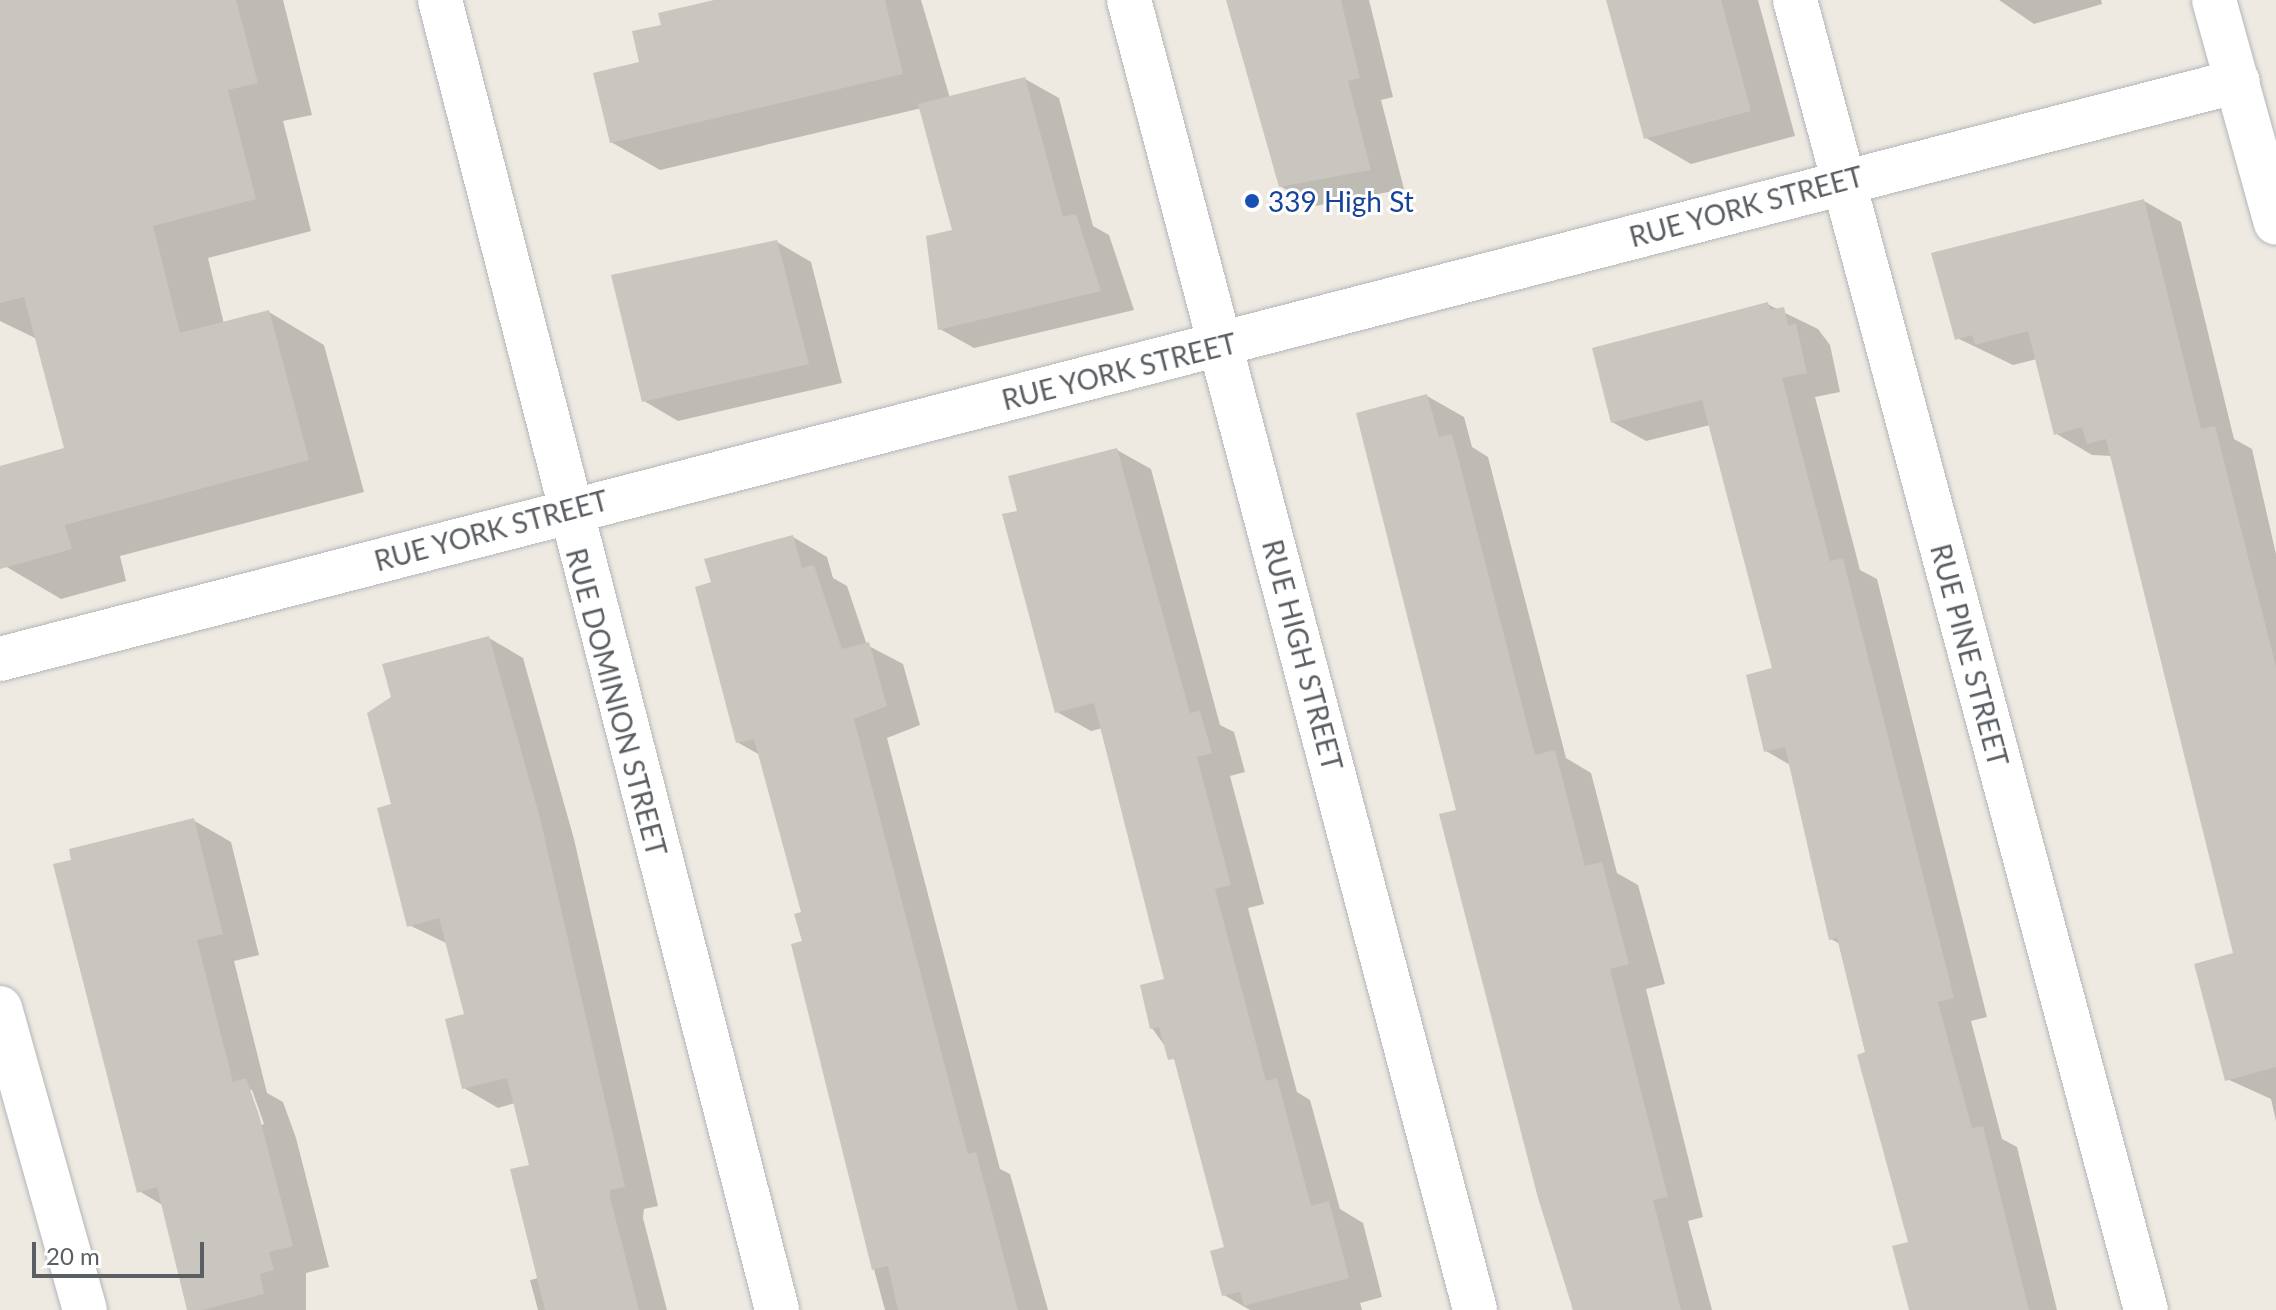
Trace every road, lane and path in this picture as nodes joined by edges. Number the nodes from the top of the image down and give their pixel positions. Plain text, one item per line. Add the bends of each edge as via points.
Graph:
1 (440, 0) edge
2 (1129, 0) edge
3 (1795, 0) edge
4 (2214, 0) edge
5 (2238, 81) junction
6 (1842, 179) junction
7 (2276, 223) edge
8 (1222, 345) junction
9 (567, 509) junction
10 (0, 659) edge
11 (0, 1008) edge
12 (85, 1310) edge
13 (777, 1310) edge
14 (1475, 1310) edge
15 (2146, 1310) edge

1 - 9 street, RUE DOMINION STREET
2 - 8 street, RUE HIGH STREET
3 - 6 street, RUE PINE STREET
4 - 5 street
5 - 6 street, RUE YORK STREET
5 - 7 street
6 - 8 street, RUE YORK STREET
6 - 15 street, RUE PINE STREET
8 - 9 street, RUE YORK STREET
8 - 14 street, RUE HIGH STREET
9 - 10 street, RUE YORK STREET
9 - 13 street, RUE DOMINION STREET
11 - 12 street

